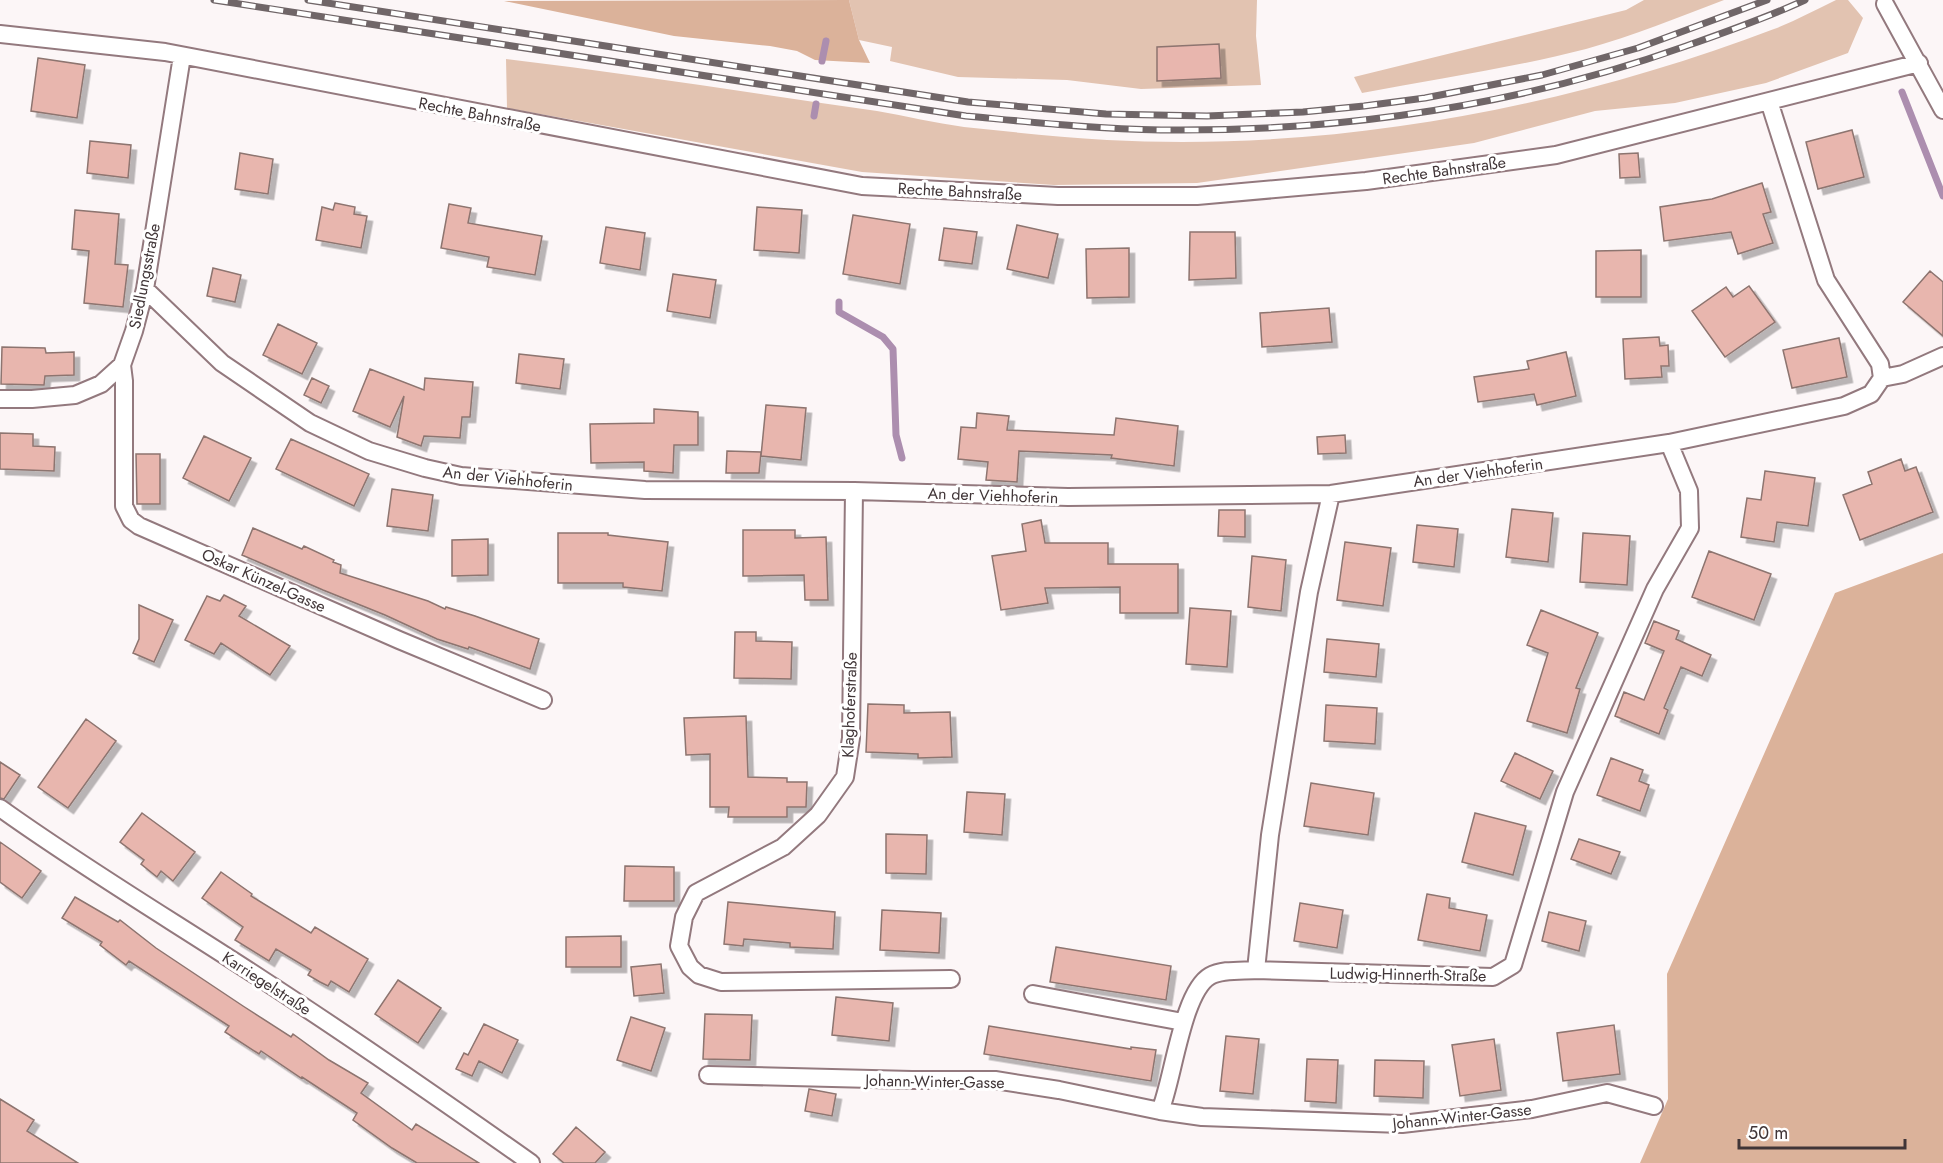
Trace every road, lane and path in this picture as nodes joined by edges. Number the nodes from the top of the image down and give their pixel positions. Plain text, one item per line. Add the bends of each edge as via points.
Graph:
1 (1886, 4) dead end
2 (0, 34) edge
3 (183, 56) junction
4 (1919, 63) junction
5 (1769, 101) junction
6 (1943, 110) edge
7 (144, 289) junction
8 (1943, 356) edge
9 (122, 365) junction
10 (1882, 378) junction
11 (0, 399) edge
12 (1669, 443) junction
13 (854, 491) junction
14 (1331, 494) junction
15 (543, 699) dead end
16 (0, 808) edge
17 (1256, 970) junction
18 (951, 980) dead end
19 (1033, 994) dead end
20 (1183, 1023) junction
21 (708, 1075) dead end
22 (1654, 1106) dead end
23 (1160, 1111) junction
24 (531, 1163) edge

1 - 4 street
2 - 3 street, Rechte Bahnstraße
3 - 5 street, Rechte Bahnstraße via 862,186 1058,196 1197,196 1409,175 1556,155
3 - 7 street, Siedlungsstraße
4 - 5 street, Rechte Bahnstraße
4 - 6 street
5 - 10 street via 1826,280 1880,364
7 - 9 street, Siedlungsstraße
7 - 13 street, An der Viehhoferin via 222,363 310,423 369,451 425,468 461,476 645,490
8 - 10 street via 1903,374
9 - 11 street, Siedlungsstraße via 101,384 75,395
9 - 15 street, Oskar Künzel-Gasse via 124,506 130,520 399,640
10 - 12 street, An der Viehhoferin via 1871,394 1845,406
12 - 14 street, An der Viehhoferin
12 - 17 street, Ludwig-Hinnerth-Straße via 1689,491 1690,528 1655,589 1565,792 1513,965 1493,977
13 - 14 street, An der Viehhoferin via 1068,497
13 - 18 street, Klaghoferstraße via 851,738 845,777 818,815 783,847 696,893 684,917 679,946 699,975 721,982
14 - 17 street via 1309,592 1271,824
16 - 24 street, Karriegelstraße via 263,980
17 - 20 street via 1210,976 1200,985
19 - 20 street
20 - 23 street
21 - 23 street, Johann-Winter-Gasse via 995,1080
22 - 23 street, Johann-Winter-Gasse via 1607,1093 1532,1109 1402,1124 1202,1117

